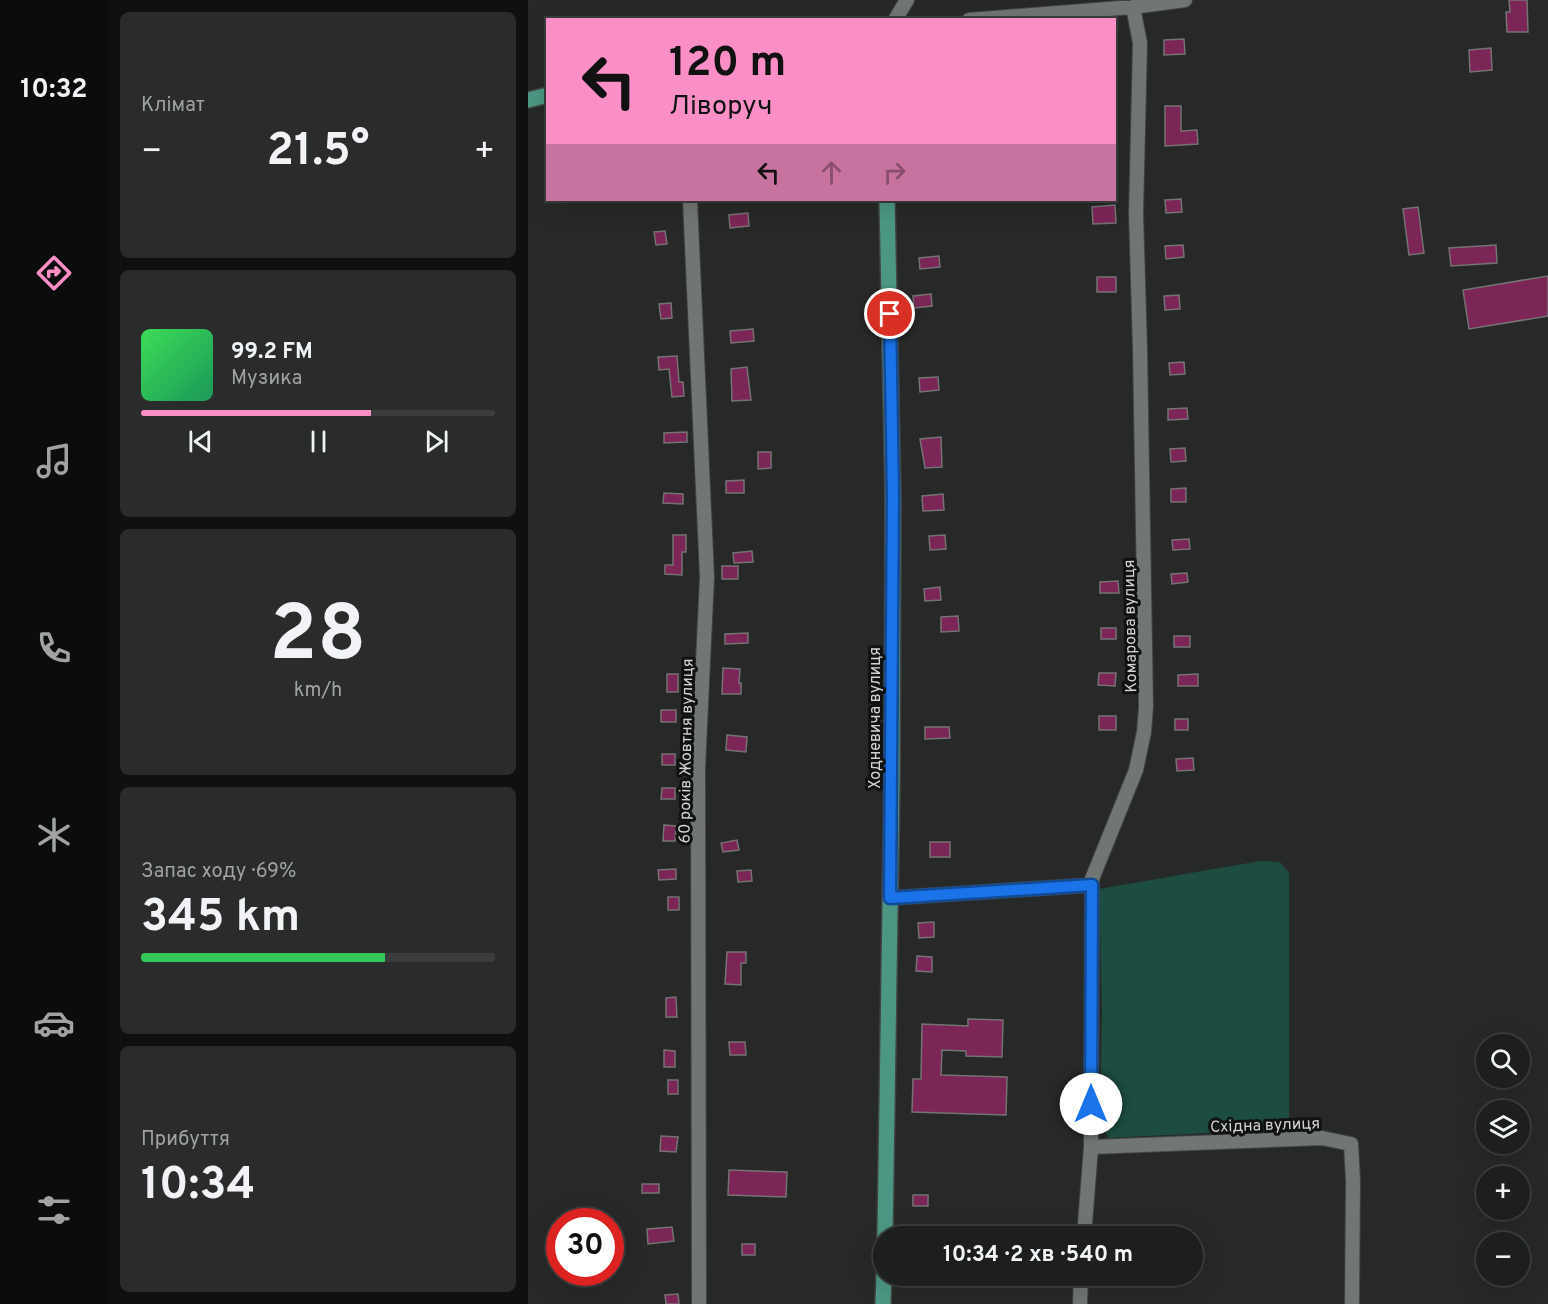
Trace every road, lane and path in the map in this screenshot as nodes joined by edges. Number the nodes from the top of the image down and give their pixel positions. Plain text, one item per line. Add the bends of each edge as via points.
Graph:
1 (907, 0) edge
2 (1185, 0) edge
3 (1133, 7) junction
4 (896, 18) edge
5 (994, 18) edge
6 (546, 96) edge
7 (528, 100) edge
8 (690, 201) edge
9 (888, 201) edge
10 (1092, 885) junction
11 (890, 898) junction
12 (1091, 1147) junction
13 (885, 1226) edge
14 (1085, 1226) edge
15 (884, 1286) edge
16 (1081, 1286) edge
17 (699, 1304) edge
18 (884, 1304) edge
19 (1080, 1304) edge
20 (1352, 1304) edge

1 - 4 street
2 - 3 street
3 - 5 street
3 - 10 street, Комарова вулиця via 1140,43 1136,213 1146,707 1136,770
6 - 7 main road
8 - 17 street, 60 років Жовтня вулиця via 707,577 698,768
9 - 11 main road, Ходневича вулиця via 893,496
10 - 11 street
10 - 12 street, Комарова вулиця
11 - 13 main road, Ходневича вулиця
12 - 14 street, Комарова вулиця
12 - 20 street, Східна вулиця via 1322,1138 1351,1144
15 - 18 main road
16 - 19 street

